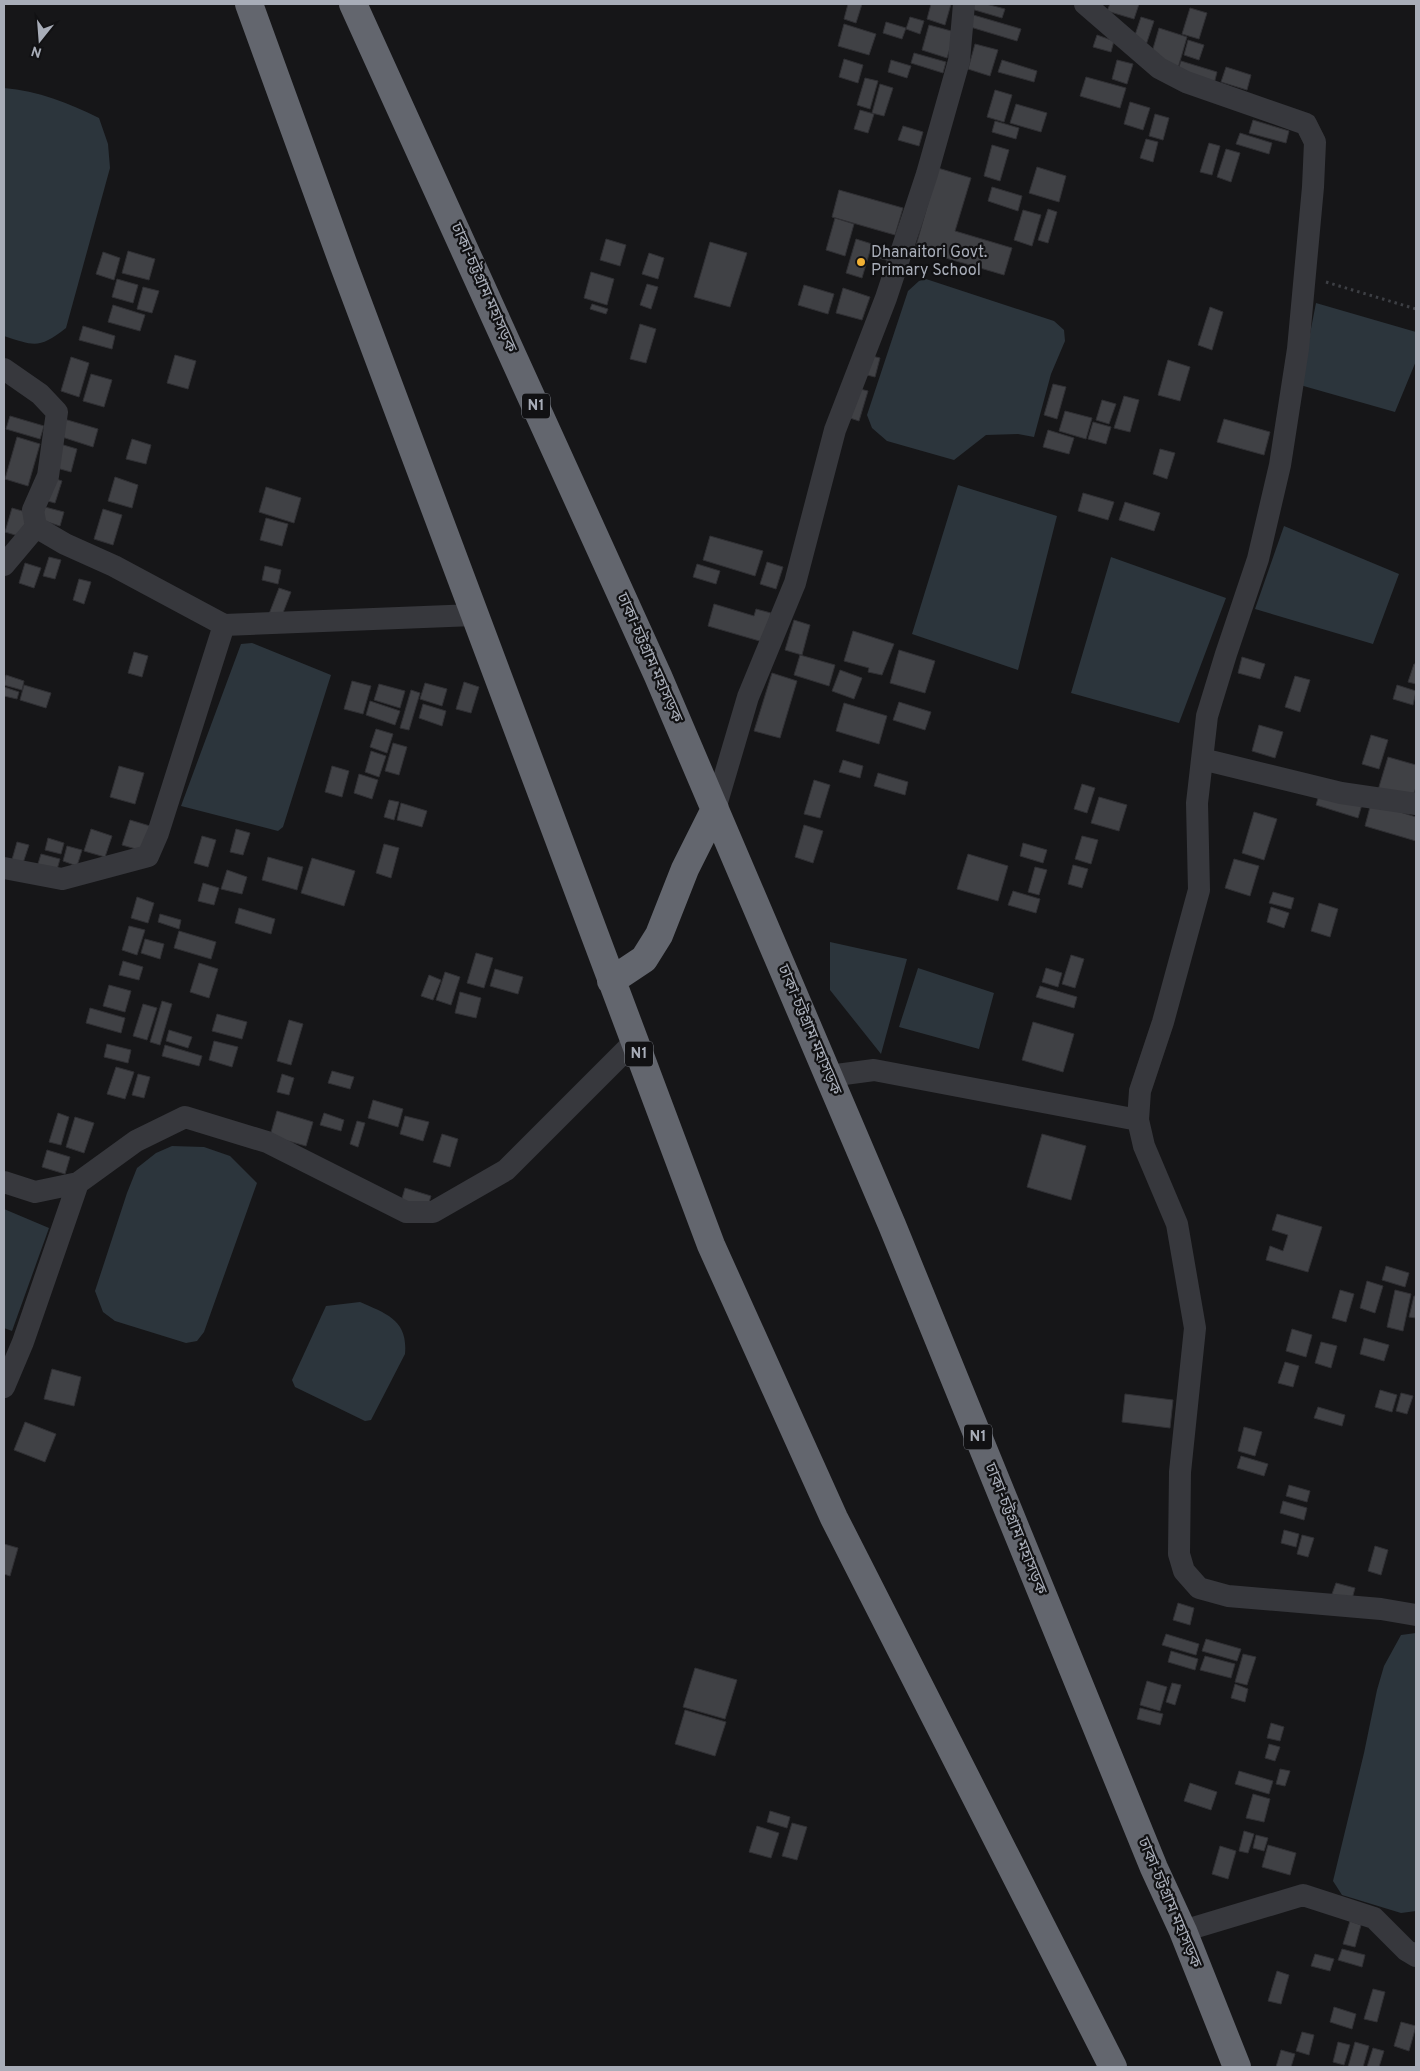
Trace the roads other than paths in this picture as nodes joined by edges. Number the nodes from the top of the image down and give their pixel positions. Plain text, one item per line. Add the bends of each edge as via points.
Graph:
1 (249, 4) edge
2 (354, 4) edge
3 (964, 4) edge
4 (1085, 4) edge
5 (4, 368) edge
6 (36, 527) junction
7 (4, 565) edge
8 (474, 615) junction
9 (224, 625) junction
10 (1202, 759) junction
11 (1416, 804) edge
12 (715, 809) junction
13 (4, 868) edge
14 (611, 981) junction
15 (634, 1042) junction
16 (828, 1076) junction
17 (1138, 1120) junction
18 (4, 1182) edge
19 (78, 1183) junction
20 (4, 1386) edge
21 (1416, 1615) edge
22 (1183, 1931) junction
23 (1416, 1956) edge
24 (1113, 2067) edge
25 (1237, 2067) edge

1 - 8 highway, N1
2 - 12 highway, ঢাকা-চট্টগ্রাম মহাসড়ক / N1
3 - 12 street via 959,61 927,174 886,298 835,430 795,583 748,697
4 - 10 street via 1159,68 1186,82 1306,124 1315,142 1298,349 1280,465 1258,559 1207,716
5 - 6 street via 40,394 57,412 48,476 33,510
6 - 7 street
6 - 9 street
8 - 9 street
8 - 14 highway, N1
9 - 13 street via 148,856 62,878
10 - 11 street via 1341,793
10 - 17 street via 1197,802 1200,890 1140,1091
12 - 14 highway via 685,869 660,935 644,959
12 - 16 highway, ঢাকা-চট্টগ্রাম মহাসড়ক / N1
14 - 15 highway, N1
15 - 19 street via 506,1170 433,1212 406,1212 267,1142 185,1117 136,1141
15 - 24 highway, N1 via 711,1245 834,1518
16 - 17 street via 874,1070
16 - 22 highway, ঢাকা-চট্টগ্রাম মহাসড়ক / N1 via 1154,1868
17 - 21 street via 1144,1146 1177,1224 1195,1328 1180,1472 1179,1554 1184,1571 1199,1588 1228,1596
18 - 19 street via 35,1192
19 - 20 street via 23,1342
22 - 23 street via 1303,1895 1374,1918
22 - 25 highway, ঢাকা-চট্টগ্রাম মহাসড়ক / N1

